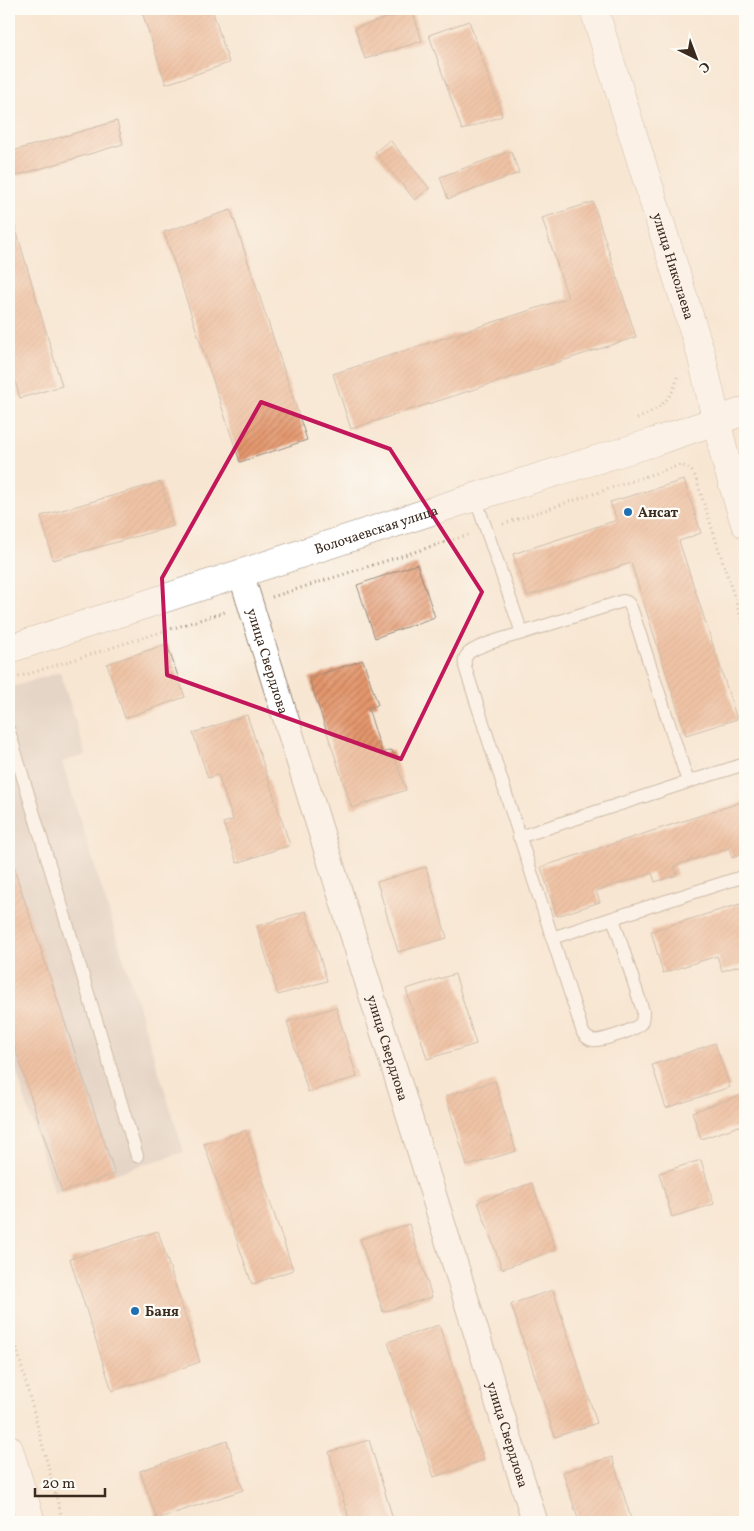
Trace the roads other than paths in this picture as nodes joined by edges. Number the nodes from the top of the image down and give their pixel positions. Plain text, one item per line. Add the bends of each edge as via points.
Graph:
1 (594, 9) edge
2 (745, 411) edge
3 (716, 420) junction
4 (475, 497) junction
5 (745, 524) edge
6 (241, 574) junction
7 (522, 634) junction
8 (9, 649) edge
9 (9, 731) edge
10 (745, 764) edge
11 (688, 782) junction
12 (520, 837) junction
13 (745, 876) edge
14 (613, 918) junction
15 (552, 938) junction
16 (137, 1156) dead end
17 (9, 1449) edge
18 (30, 1522) edge
19 (535, 1522) edge

1 - 3 street, улица Николаева via 701,354
2 - 3 street, Волочаевская улица
3 - 4 street, Волочаевская улица
3 - 5 street, улица Николаева
4 - 6 street, Волочаевская улица
4 - 7 lane
6 - 8 street, Волочаевская улица
6 - 19 street, улица Свердлова
7 - 11 lane via 623,601 630,604
7 - 12 lane via 474,649 464,660
9 - 16 lane
10 - 11 lane
11 - 12 lane
12 - 15 lane
13 - 14 lane
14 - 15 lane
14 - 15 lane via 643,1011 641,1023 626,1032 599,1040 586,1037
17 - 18 street

